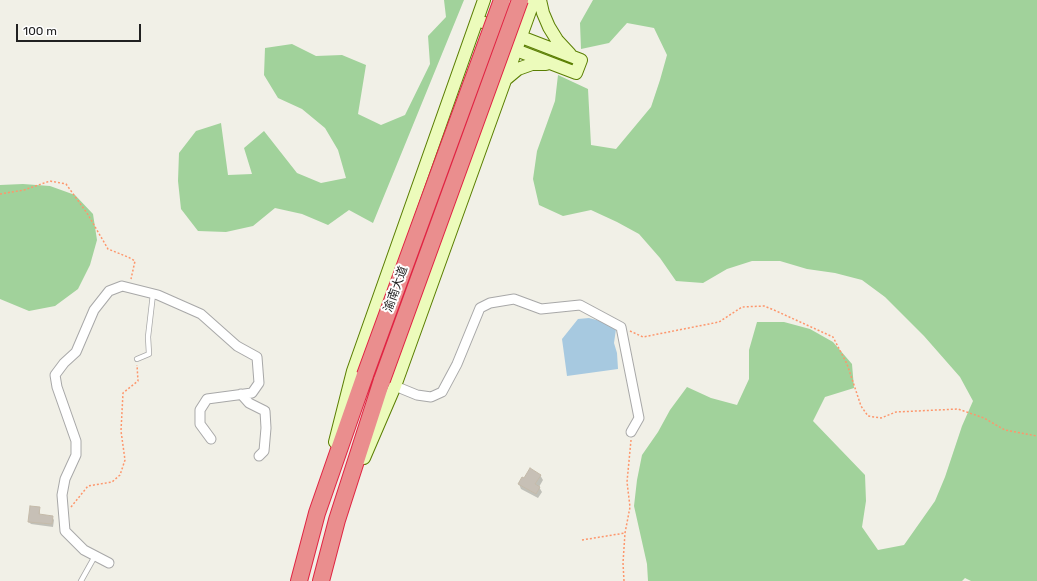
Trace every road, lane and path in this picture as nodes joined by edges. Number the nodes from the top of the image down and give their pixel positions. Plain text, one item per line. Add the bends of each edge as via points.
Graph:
1 (484, 0) edge
2 (502, 0) edge
3 (520, 0) edge
4 (534, 0) edge
5 (540, 0) edge
6 (477, 20) junction
7 (472, 34) junction
8 (521, 36) junction
9 (516, 50) junction
10 (570, 55) junction
11 (552, 64) junction
12 (505, 79) junction
13 (0, 194) edge
14 (131, 289) junction
15 (153, 294) junction
16 (621, 328) junction
17 (137, 359) joint
18 (388, 383) junction
19 (241, 394) junction
20 (631, 432) joint
21 (1037, 436) edge
22 (212, 439) dead end
23 (259, 456) dead end
24 (317, 513) junction
25 (64, 516) junction
26 (625, 533) junction
27 (582, 540) dead end
28 (95, 556) junction
29 (109, 563) dead end
30 (81, 581) edge
31 (299, 581) edge
32 (321, 581) edge
33 (624, 581) edge

1 - 6 main road
2 - 24 highway, 渝南大道, bridge
3 - 18 highway, 渝南大道, bridge
4 - 8 main road
5 - 10 main road via 549,27
6 - 7 main road
6 - 8 main road
7 - 9 main road
7 - 24 main road via 353,371
8 - 9 main road
8 - 10 main road
9 - 11 main road
9 - 12 main road
10 - 11 main road via 581,60 576,73
11 - 12 main road via 532,64 518,69
12 - 18 main road
13 - 14 path via 24,190 50,181 66,184 108,249 135,261 131,274
14 - 15 street
14 - 25 street via 122,286 109,291 94,310 76,352 55,375 76,441 76,455 64,479
15 - 17 lane via 148,337 149,354
15 - 19 street via 201,314 237,346 257,357 259,383 252,393
16 - 18 street via 580,305 541,309 514,299 490,303 480,308 442,392 431,397 417,395
16 - 20 street via 639,418
16 - 21 path via 643,337 719,322 742,306 764,306 833,337 868,416 881,418 896,412 958,409 984,418 1005,430
17 - 25 path via 138,381 123,393 121,431 125,460 120,475 112,482 88,486
18 - 32 highway, 渝南大道 via 337,520
19 - 22 street via 207,399 200,410 200,424
19 - 23 street via 249,403 266,411 264,451
20 - 26 path via 627,482 630,507
24 - 31 highway, 渝南大道
25 - 28 street via 65,531 84,550
26 - 27 path
26 - 33 path
28 - 29 street
28 - 30 lane

